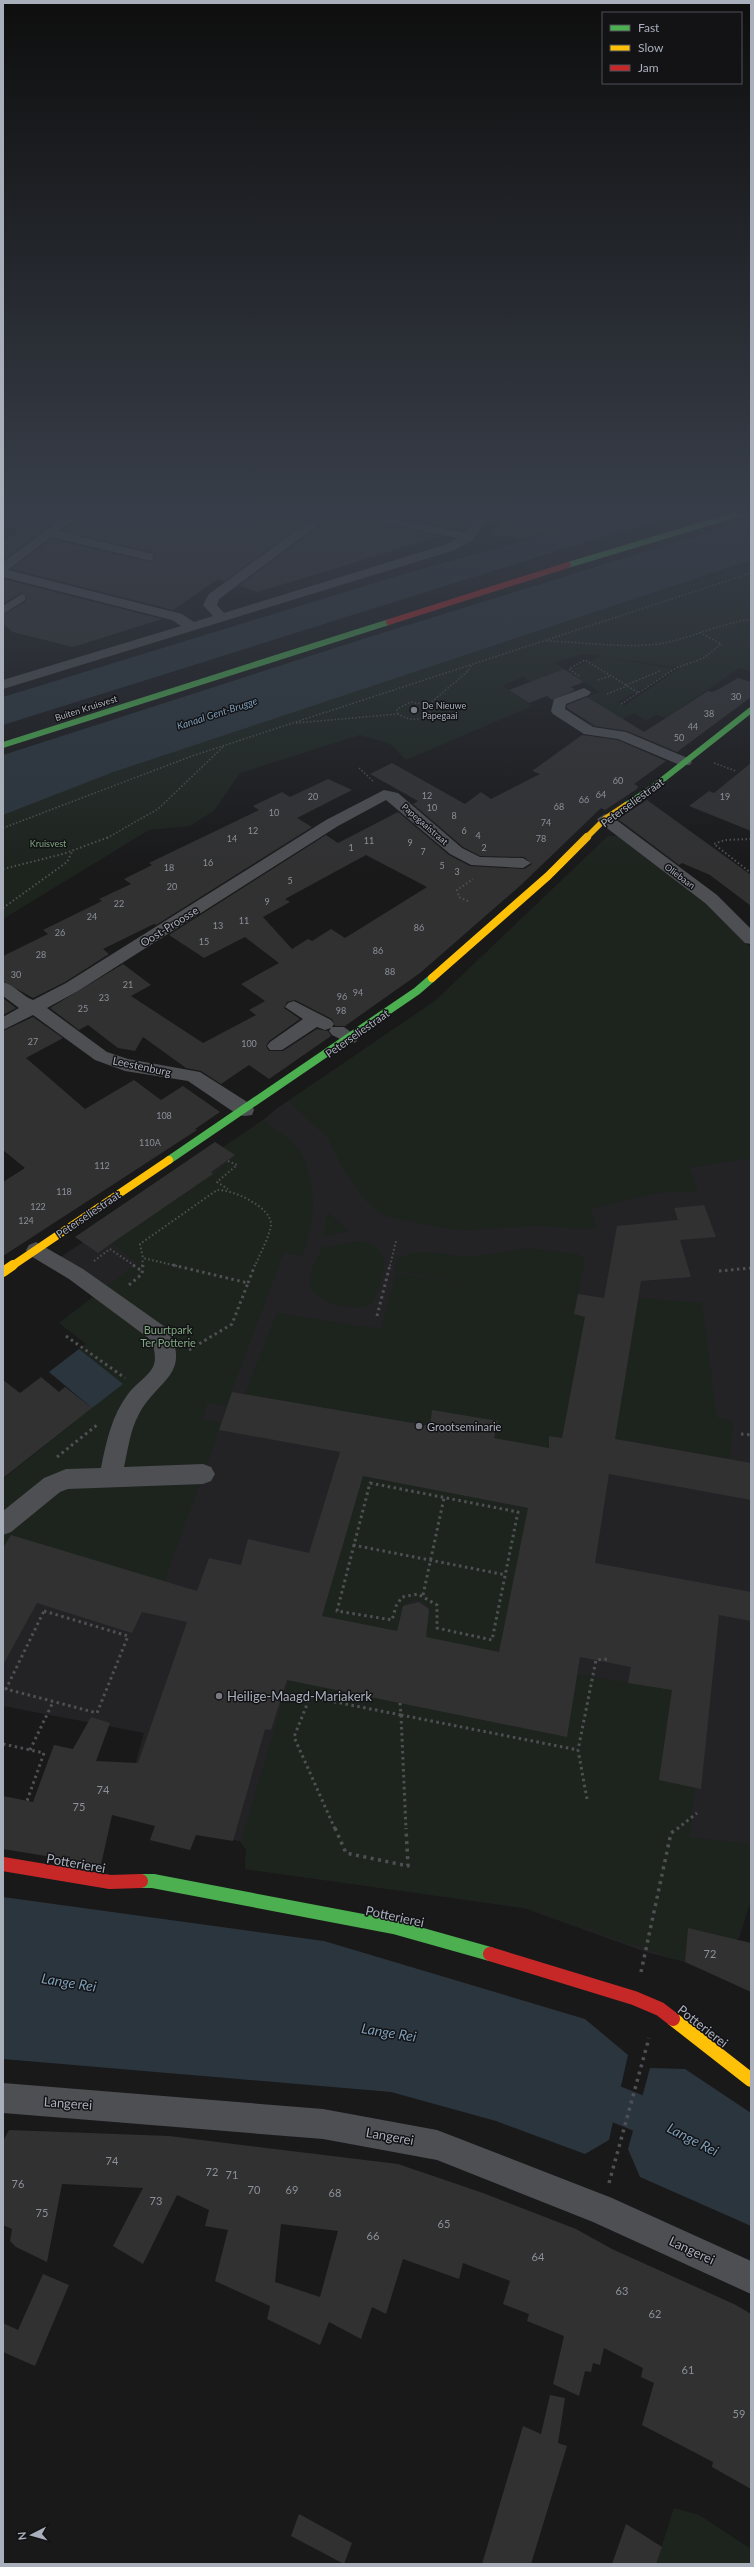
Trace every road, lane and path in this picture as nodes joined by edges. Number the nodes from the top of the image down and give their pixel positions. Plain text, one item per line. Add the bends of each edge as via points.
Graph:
1 (180, 631) edge
2 (334, 631) edge
3 (362, 631) edge
4 (577, 631) edge
5 (702, 631) edge
6 (698, 632) junction
7 (546, 641) junction
8 (585, 660) dead end
9 (472, 664) junction
10 (660, 671) dead end
11 (611, 676) junction
12 (597, 681) dead end
13 (3, 685) edge
14 (627, 685) junction
15 (584, 692) dead end
16 (639, 693) junction
17 (607, 694) dead end
18 (621, 704) dead end
19 (428, 705) junction
20 (751, 710) edge
21 (398, 714) junction
22 (293, 723) junction
23 (3, 736) edge
24 (3, 745) edge
25 (224, 746) junction
26 (685, 762) junction
27 (605, 819) junction
28 (332, 823) joint
29 (3, 828) edge
30 (751, 839) edge
31 (73, 851) junction
32 (501, 863) junction
33 (523, 863) dead end
34 (3, 869) edge
35 (751, 873) edge
36 (468, 901) dead end
37 (3, 908) edge
38 (751, 939) edge
39 (3, 987) edge
40 (294, 1007) dead end
41 (35, 1008) junction
42 (3, 1024) edge
43 (332, 1028) junction
44 (276, 1046) dead end
45 (245, 1110) junction
46 (228, 1160) dead end
47 (228, 1189) junction
48 (396, 1241) dead end
49 (36, 1250) junction
50 (143, 1258) junction
51 (751, 1268) edge
52 (142, 1271) junction
53 (719, 1271) dead end
54 (3, 1272) edge
55 (76, 1274) junction
56 (249, 1283) junction
57 (111, 1299) junction
58 (377, 1316) dead end
59 (66, 1336) dead end
60 (166, 1360) junction
61 (152, 1382) junction
62 (104, 1420) dead end
63 (741, 1434) dead end
64 (751, 1436) edge
65 (53, 1460) dead end
66 (203, 1474) dead end
67 (112, 1476) junction
68 (444, 1498) junction
69 (3, 1525) edge
70 (353, 1545) junction
71 (430, 1560) junction
72 (506, 1575) junction
73 (423, 1594) junction
74 (609, 1659) dead end
75 (54, 1702) junction
76 (400, 1703) dead end
77 (401, 1715) junction
78 (3, 1744) edge
79 (30, 1750) junction
80 (578, 1750) junction
81 (587, 1799) dead end
82 (27, 1801) dead end
83 (697, 1813) dead end
84 (3, 1864) edge
85 (634, 1998) junction
86 (660, 2009) junction
87 (750, 2077) edge
88 (3, 2098) edge
89 (601, 2209) junction
90 (751, 2278) edge

1 - 13 street
2 - 23 main road, Buiten Kruisvest
3 - 24 main road, Buiten Kruisvest
4 - 7 path
5 - 6 path
6 - 7 path via 668,642
6 - 16 path via 721,644 704,658 676,668
7 - 9 path
8 - 11 path
9 - 19 path via 468,671
9 - 22 path
10 - 14 path
11 - 12 path
11 - 14 path
14 - 16 path
14 - 17 path
15 - 26 street via 559,702 558,711 589,731 621,734
16 - 18 path
19 - 21 path via 412,702 401,704 397,709
19 - 21 path via 432,711 420,719 410,719
20 - 26 main road, Peterseliestraat
21 - 22 path
22 - 25 path
25 - 29 path
25 - 31 path via 158,808 120,830
26 - 27 main road, Peterseliestraat
27 - 38 street, Oliebaan via 711,899
27 - 43 main road, Peterseliestraat via 548,876 418,991
28 - 32 street, Papegaaistraat via 363,805 388,795 393,796 456,851 477,862
28 - 41 street, Oost-Proosse
30 - 35 path via 724,840 714,844
31 - 34 path
31 - 37 path via 67,862
32 - 33 street, Papegaaistraat
32 - 36 path via 460,887 457,894
39 - 41 street, Leestenburg via 19,1001
40 - 43 street
41 - 42 street, Oost-Proosse
41 - 45 street, Leestenburg via 101,1056 125,1064 193,1076
43 - 44 street
43 - 45 main road, Peterseliestraat
45 - 49 main road, Peterseliestraat
46 - 47 path via 237,1165 217,1182
47 - 50 path via 217,1190 140,1244
47 - 56 path via 268,1214 271,1219
48 - 58 path
49 - 54 main road, Peterseliestraat
49 - 55 street
50 - 52 path
50 - 56 path
51 - 53 path
52 - 55 path via 110,1249
52 - 57 path via 142,1274
55 - 57 street
56 - 60 path via 229,1327
57 - 60 street via 160,1334 166,1348
59 - 61 path via 141,1391
60 - 61 street via 164,1371
61 - 67 street via 129,1411 117,1447
62 - 65 path
63 - 64 path
66 - 67 street
67 - 69 street via 66,1479 52,1485
68 - 70 path via 370,1483
68 - 71 path
68 - 72 path via 518,1512
70 - 71 path
70 - 73 path via 337,1611 392,1620 397,1603 403,1596 412,1593
71 - 72 path
71 - 73 path
72 - 73 path via 492,1640 437,1628 438,1606 430,1597
74 - 80 path via 596,1660
75 - 75 path via 6,1689 44,1611 128,1636 96,1713
75 - 79 path
76 - 77 path
77 - 77 path via 310,1697 294,1737 346,1853 408,1866
77 - 80 path
78 - 79 path
79 - 82 path via 44,1753
80 - 81 path
83 - 85 path via 671,1833
84 - 85 main road, Potterierei via 110,1882 153,1881 394,1926 552,1971
85 - 86 main road, Potterierei
86 - 87 main road, Potterierei
86 - 89 path via 634,2084
88 - 89 street, Langerei via 323,2124 437,2145
89 - 90 street, Langerei

